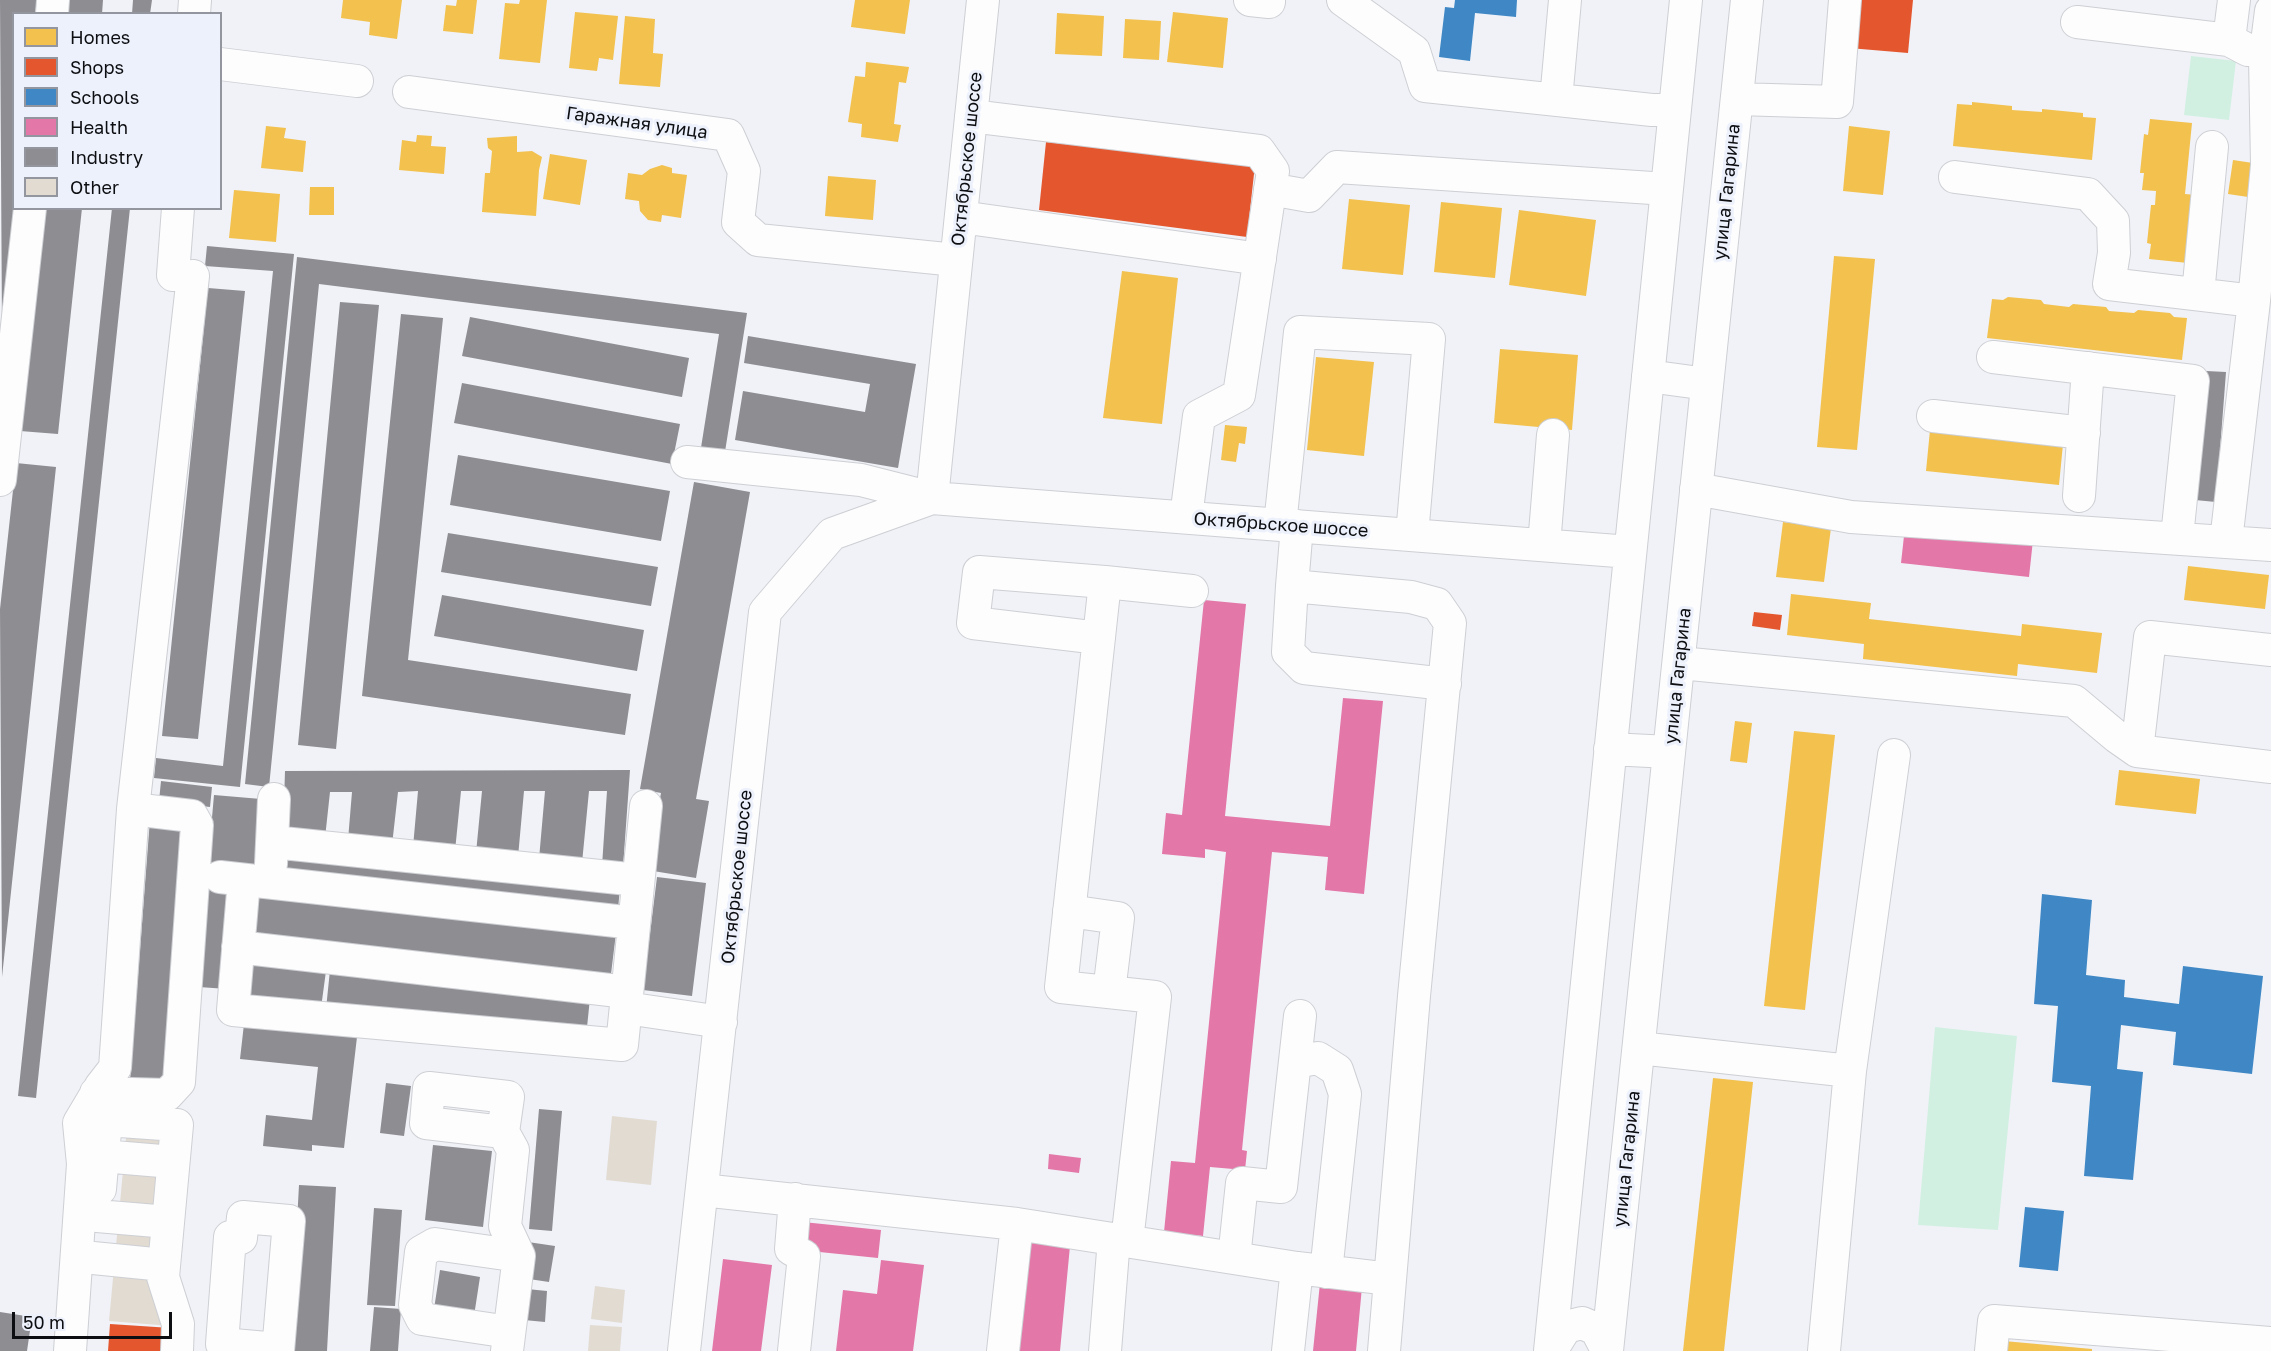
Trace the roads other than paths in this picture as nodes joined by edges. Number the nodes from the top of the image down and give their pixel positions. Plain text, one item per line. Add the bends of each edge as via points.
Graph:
1 (983, 0) edge
2 (1250, 0) edge
3 (1269, 0) edge
4 (1343, 0) edge
5 (1565, 0) edge
6 (1686, 0) edge
7 (1747, 0) edge
8 (1845, 0) edge
9 (2234, 0) edge
10 (2271, 11) edge
11 (2077, 22) dead end
12 (2229, 40) junction
13 (2265, 58) junction
14 (222, 64) edge
15 (357, 81) dead end
16 (409, 92) dead end
17 (1737, 99) junction
18 (1556, 100) junction
19 (1675, 110) junction
20 (971, 116) junction
21 (2212, 147) dead end
22 (1955, 177) dead end
23 (1270, 189) junction
24 (1667, 189) junction
25 (30, 210) edge
26 (178, 210) edge
27 (961, 217) junction
28 (1260, 259) junction
29 (956, 260) junction
30 (2198, 294) junction
31 (2254, 301) junction
32 (1993, 357) dead end
33 (2088, 368) junction
34 (1648, 376) junction
35 (1707, 384) junction
36 (1933, 416) dead end
37 (2084, 433) junction
38 (1553, 435) dead end
39 (687, 462) dead end
40 (0, 480) edge
41 (1696, 489) junction
42 (2079, 496) dead end
43 (932, 498) junction
44 (1186, 517) junction
45 (1288, 525) junction
46 (1412, 535) junction
47 (2178, 537) junction
48 (2226, 542) junction
49 (1544, 545) junction
50 (2271, 545) edge
51 (1630, 552) junction
52 (1105, 582) junction
53 (1292, 586) junction
54 (1192, 591) dead end
55 (1099, 638) junction
56 (2271, 650) edge
57 (1680, 663) junction
58 (1445, 684) junction
59 (1610, 748) junction
60 (2137, 751) junction
61 (1669, 752) junction
62 (1894, 755) dead end
63 (2271, 767) edge
64 (274, 799) dead end
65 (646, 806) dead end
66 (133, 809) junction
67 (273, 842) junction
68 (244, 880) junction
69 (638, 880) junction
70 (1069, 911) junction
71 (634, 923) junction
72 (238, 946) junction
73 (1109, 992) junction
74 (627, 1000) junction
75 (1300, 1016) dead end
76 (721, 1022) junction
77 (1639, 1048) junction
78 (1295, 1062) junction
79 (1850, 1071) junction
80 (96, 1093) junction
81 (503, 1132) dead end
82 (702, 1190) junction
83 (99, 1197) junction
84 (795, 1199) junction
85 (169, 1203) junction
86 (1017, 1224) junction
87 (1121, 1240) junction
88 (519, 1256) junction
89 (1234, 1258) junction
90 (1312, 1270) junction
91 (1390, 1279) junction
92 (508, 1342) edge
93 (2271, 1343) edge
94 (70, 1351) edge
95 (84, 1351) edge
96 (177, 1351) edge
97 (684, 1351) edge
98 (794, 1351) edge
99 (1003, 1351) edge
100 (1105, 1351) edge
101 (1288, 1351) edge
102 (1384, 1351) edge
103 (1550, 1351) edge
104 (1607, 1351) edge
105 (1824, 1351) edge
106 (1991, 1351) edge

1 - 20 street, Октябрьское шоссе
2 - 3 street
4 - 18 street via 1414,51 1425,86
5 - 18 street
6 - 19 street
7 - 17 street, улица Гагарина
8 - 17 street via 1837,102
9 - 12 street
10 - 13 street
11 - 12 street
12 - 13 street
13 - 31 street via 2267,165
14 - 15 street
16 - 29 street, Гаражная улица via 728,135 744,171 738,222 758,240
17 - 35 street, улица Гагарина
18 - 19 street
19 - 24 street
20 - 23 street via 1259,151 1273,171
20 - 27 street, Октябрьское шоссе
21 - 30 street
22 - 30 street via 2088,194 2113,221 2114,253 2109,284
23 - 24 street via 1309,196 1337,167
23 - 28 street
24 - 34 street
25 - 40 street
26 - 66 street via 183,276
27 - 28 street
27 - 29 street, Октябрьское шоссе
28 - 44 street via 1239,395 1199,416
29 - 43 street, Октябрьское шоссе
30 - 31 street
31 - 48 street
32 - 33 street
33 - 37 street
33 - 47 street via 2193,381
34 - 35 street
34 - 51 street
35 - 41 street, улица Гагарина
36 - 37 street
37 - 42 street
38 - 49 street
39 - 43 street via 861,480
41 - 47 street via 1851,516
41 - 57 street, улица Гагарина
43 - 44 street, Октябрьское шоссе
43 - 76 street, Октябрьское шоссе via 832,534 765,612
44 - 45 street, Октябрьское шоссе
45 - 46 street, Октябрьское шоссе
45 - 46 street via 1300,332 1429,339
45 - 53 street
46 - 49 street, Октябрьское шоссе
47 - 48 street
48 - 50 street
49 - 51 street, Октябрьское шоссе
51 - 59 street
52 - 54 street
52 - 55 street
52 - 55 street via 979,572 973,623
53 - 58 street via 1288,652 1304,668
53 - 58 street via 1411,597 1437,604 1450,623
55 - 70 street
56 - 60 street via 2150,637
57 - 60 street via 2074,701
57 - 61 street, улица Гагарина
58 - 91 street
59 - 61 street
59 - 103 street
60 - 63 street
61 - 77 street, улица Гагарина
62 - 79 street
64 - 67 street
65 - 69 street
66 - 80 street via 115,1068
66 - 80 street via 192,816 197,825 180,1082 167,1095
67 - 68 street
67 - 69 street
68 - 71 street
68 - 72 street
69 - 71 street
70 - 73 street via 1118,918
70 - 73 street via 1061,987
71 - 74 street
72 - 74 street
72 - 74 street via 233,1010 622,1045
73 - 87 street via 1155,997
74 - 76 street
75 - 78 street
76 - 82 street, Октябрьское шоссе
77 - 79 street
77 - 104 street, улица Гагарина
78 - 89 street via 1281,1187 1242,1183
78 - 90 street via 1318,1058 1337,1070 1345,1094
79 - 105 street
80 - 94 street via 78,1123 83,1164
81 - 88 street via 513,1150 505,1226
82 - 84 street
82 - 97 street, Октябрьское шоссе
83 - 85 street
83 - 85 street
83 - 85 street
83 - 95 street
84 - 86 street
84 - 98 street via 791,1249 804,1256
85 - 96 street via 163,1277 178,1324
86 - 87 street
86 - 99 street
87 - 89 street
87 - 100 street
88 - 92 street
88 - 92 street via 435,1244 421,1252 415,1305 422,1319
89 - 90 street
90 - 91 street
90 - 101 street
91 - 102 street
93 - 106 street via 1994,1321
103 - 104 street via 1566,1327 1582,1323 1596,1329

